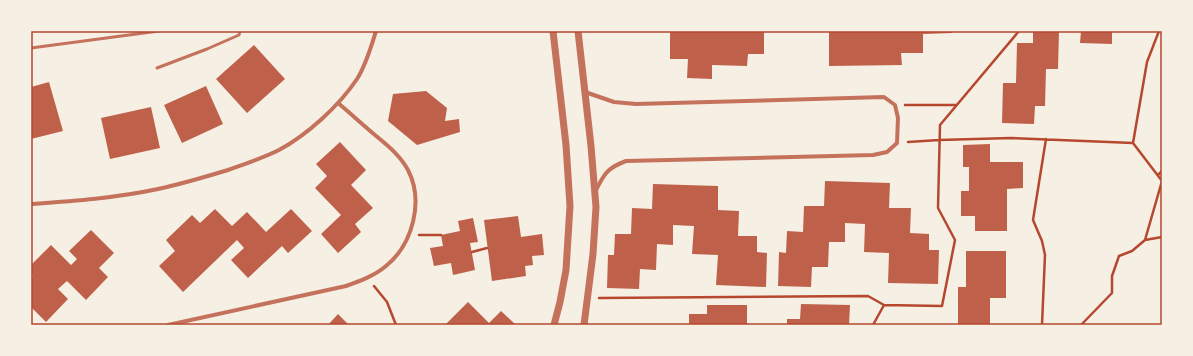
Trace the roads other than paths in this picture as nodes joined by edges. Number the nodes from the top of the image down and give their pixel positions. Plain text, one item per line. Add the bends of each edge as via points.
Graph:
1 (159, 31) edge
2 (240, 31) edge
3 (376, 31) edge
4 (554, 31) edge
5 (578, 31) edge
6 (31, 48) edge
7 (157, 68) dead end
8 (585, 92) junction
9 (338, 103) junction
10 (595, 192) junction
11 (31, 204) edge
12 (168, 325) edge
13 (554, 325) edge
14 (584, 325) edge

1 - 6 lane
2 - 7 lane via 239,35 208,50
3 - 9 street via 358,78
4 - 13 street via 570,206 566,270
5 - 8 street
8 - 10 street
8 - 10 street via 610,101 636,104 884,97 895,105 898,118 897,143 887,152 873,155 626,161 604,174
9 - 11 street via 319,121 279,150 217,173 157,190 92,200
9 - 12 street via 398,156 408,170 416,200 414,220 400,253 386,267 368,278 346,286
10 - 14 street via 593,254

